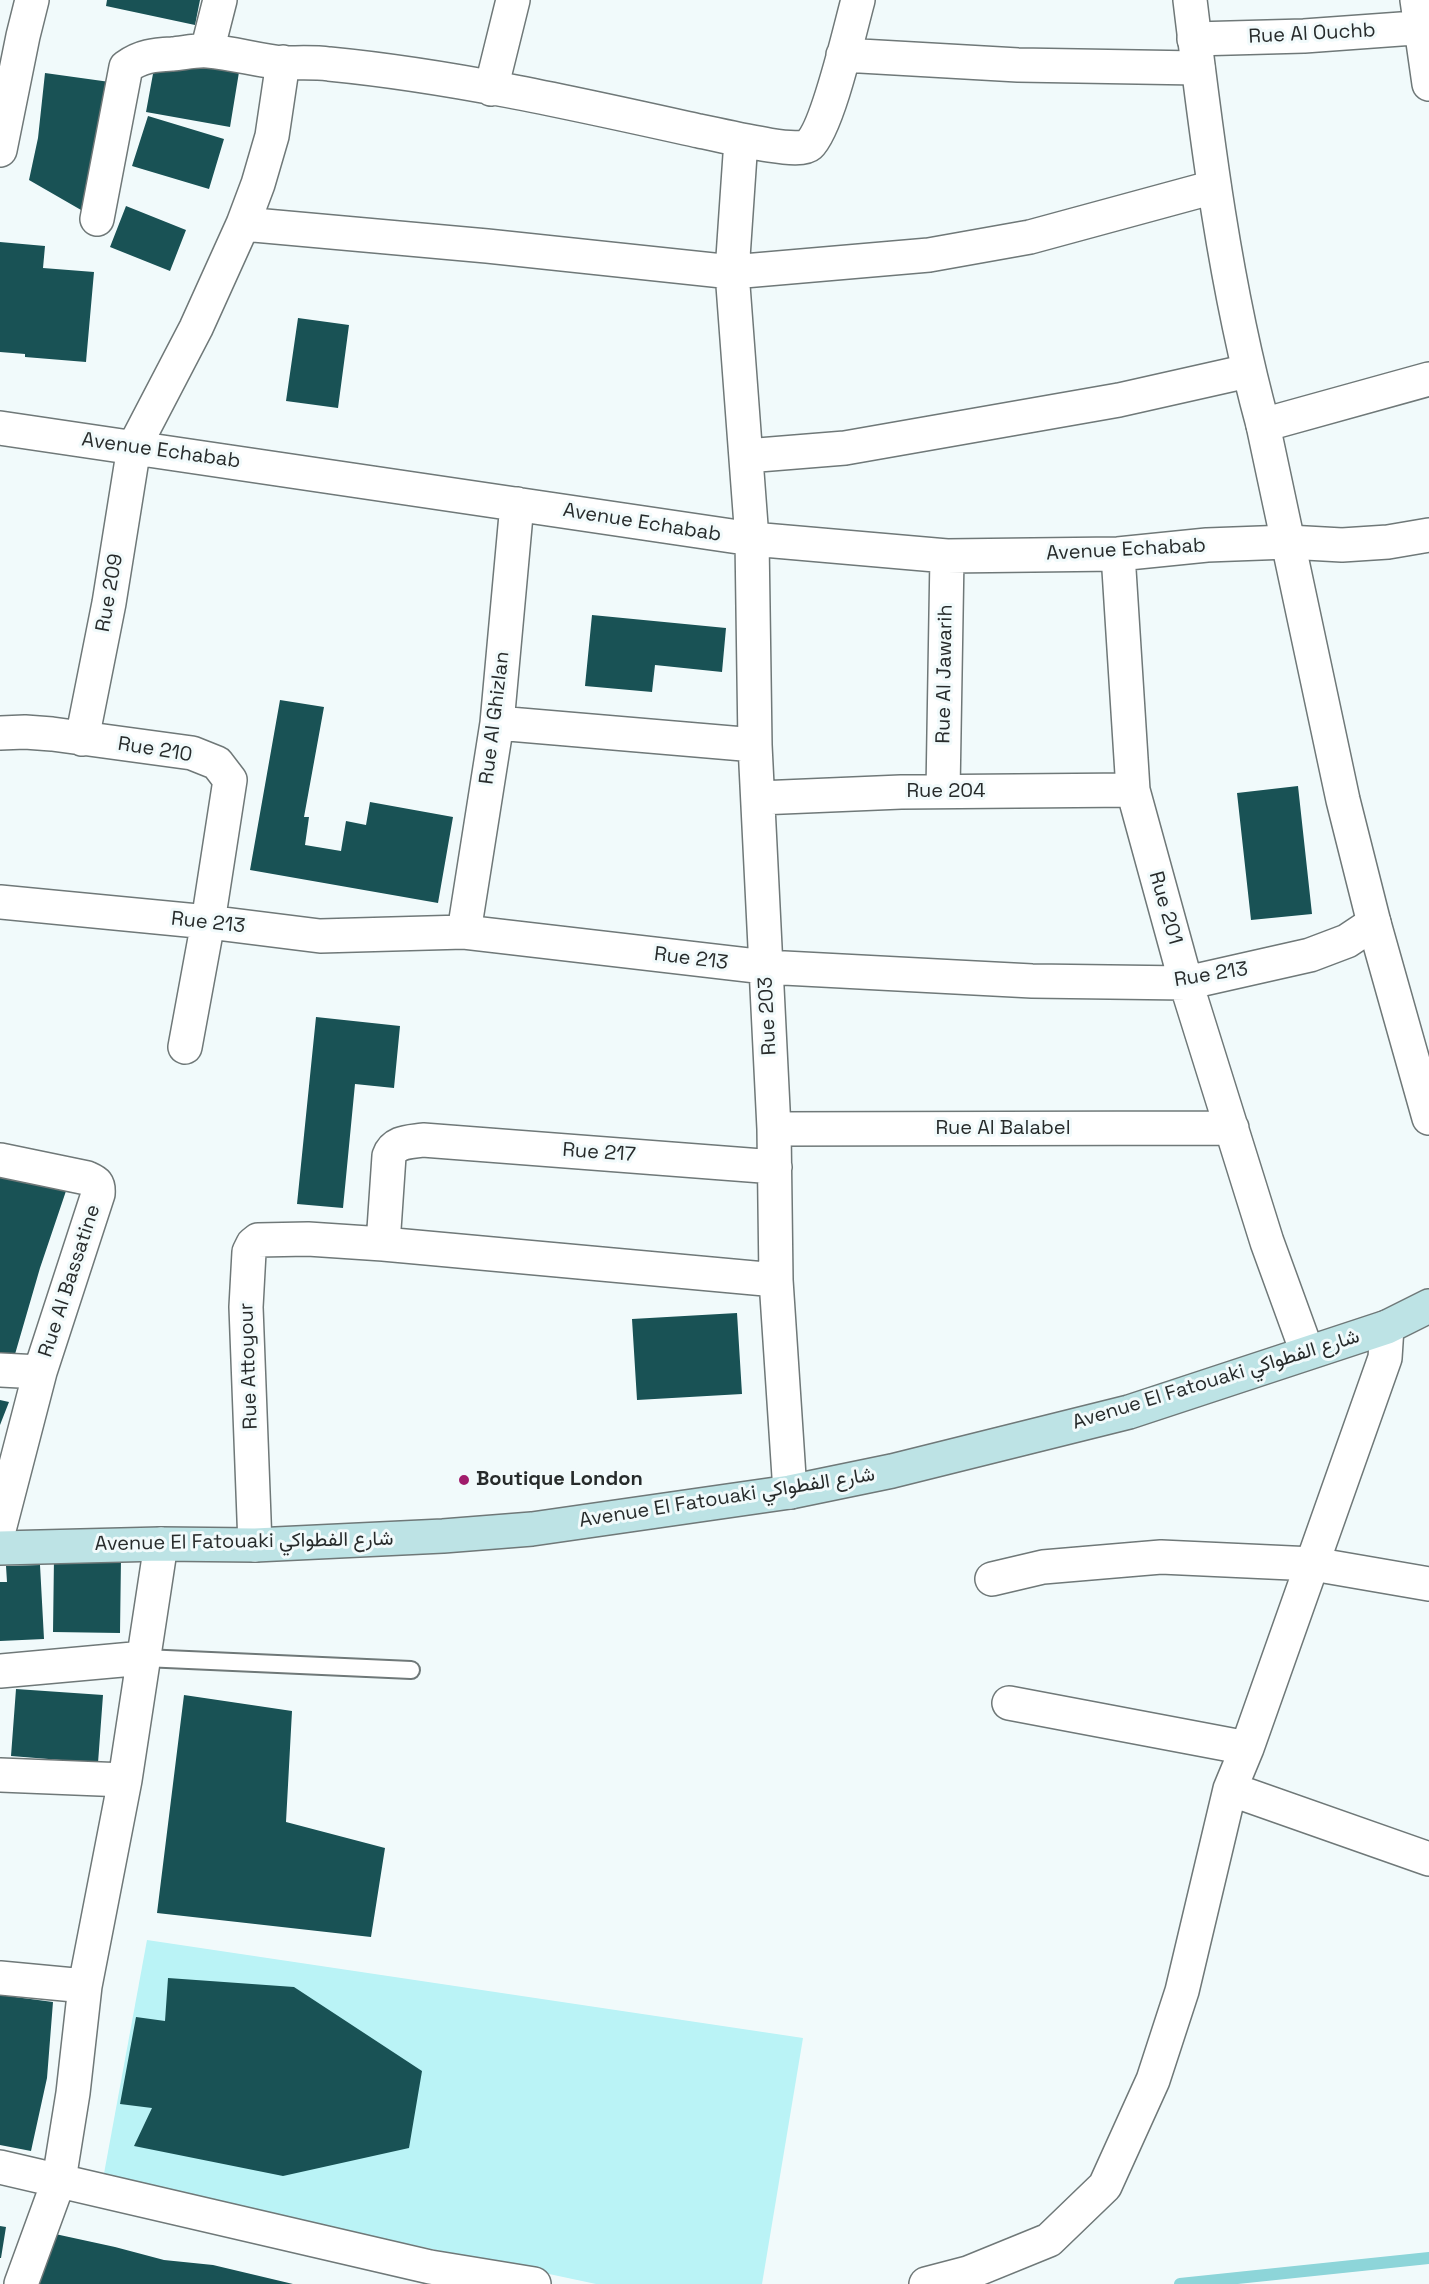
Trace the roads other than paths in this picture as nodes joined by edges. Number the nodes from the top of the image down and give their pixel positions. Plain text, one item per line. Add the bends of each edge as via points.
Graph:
1 (32, 0) edge
2 (220, 0) edge
3 (513, 0) edge
4 (858, 0) edge
5 (1190, 0) edge
6 (1423, 18) edge
7 (207, 51) junction
8 (1196, 53) junction
9 (843, 55) junction
10 (283, 63) junction
11 (1429, 84) edge
12 (491, 89) junction
13 (741, 140) junction
14 (1, 146) edge
15 (1214, 187) junction
16 (98, 219) dead end
17 (243, 224) junction
18 (732, 272) junction
19 (1248, 371) junction
20 (1429, 379) edge
21 (1263, 424) junction
22 (0, 428) edge
23 (134, 447) junction
24 (746, 456) junction
25 (517, 504) junction
26 (1429, 536) edge
27 (752, 539) junction
28 (1288, 543) junction
29 (1118, 554) junction
30 (947, 556) junction
31 (497, 723) junction
32 (0, 733) edge
33 (82, 739) junction
34 (755, 745) junction
35 (1133, 790) junction
36 (943, 791) junction
37 (759, 798) junction
38 (0, 902) edge
39 (208, 922) junction
40 (1374, 923) junction
41 (464, 932) junction
42 (765, 967) junction
43 (1186, 982) junction
44 (185, 1047) dead end
45 (1429, 1118) edge
46 (1232, 1128) junction
47 (774, 1129) junction
48 (0, 1160) edge
49 (775, 1167) junction
50 (383, 1244) junction
51 (776, 1280) junction
52 (1429, 1306) edge
53 (1387, 1327) junction
54 (1306, 1352) junction
55 (0, 1370) edge
56 (40, 1372) junction
57 (790, 1492) junction
58 (0, 1526) edge
59 (161, 1544) junction
60 (255, 1545) junction
61 (0, 1548) edge
62 (1313, 1564) junction
63 (992, 1579) dead end
64 (1429, 1584) edge
65 (144, 1659) junction
66 (411, 1670) dead end
67 (0, 1671) edge
68 (1009, 1703) dead end
69 (1247, 1748) junction
70 (0, 1775) edge
71 (125, 1780) junction
72 (1230, 1789) junction
73 (1429, 1859) edge
74 (0, 1978) edge
75 (85, 1986) junction
76 (0, 2167) edge
77 (59, 2180) junction
78 (428, 2276) edge
79 (21, 2284) edge
80 (534, 2284) edge
81 (926, 2284) edge

1 - 14 street
2 - 7 street
3 - 12 street
4 - 9 street
5 - 8 street
6 - 8 street, Rue Al Ouchb
6 - 11 street
7 - 10 street
7 - 16 street via 150,55 126,67
8 - 9 street, Rue Al Ouchb via 1018,65
8 - 15 street
9 - 13 street via 826,114 809,145 803,149 785,148
10 - 12 street via 350,66
10 - 17 street, Rue 209 via 272,136
12 - 13 street
13 - 18 street, Rue 203
15 - 18 street via 1030,237 929,255
15 - 19 street
17 - 18 street
17 - 23 street, Rue 209 via 196,328
18 - 24 street, Rue 203
19 - 21 street
19 - 24 street via 1119,400 845,448
20 - 21 street
21 - 28 street
22 - 23 street, Avenue Echabab
23 - 25 street, Avenue Echabab
23 - 33 street, Rue 209
24 - 27 street, Rue 203
25 - 27 street, Avenue Echabab
25 - 31 street, Rue Al Ghizlan
26 - 28 street, Avenue Echabab via 1369,544
27 - 30 street, Avenue Echabab
27 - 34 street, Rue 203
28 - 29 street, Avenue Echabab via 1207,545
28 - 40 street via 1343,800
29 - 30 street, Avenue Echabab
29 - 35 street, Rue 201
30 - 36 street, Rue Al Jawarih
31 - 34 street
31 - 41 street, Rue Al Ghizlan
32 - 33 street, Rue 210
33 - 39 street, Rue 210 via 192,753 217,763 224,771 230,780
34 - 37 street, Rue 203
35 - 36 street, Rue 204
35 - 43 street, Rue 201
36 - 37 street, Rue 204
37 - 42 street, Rue 203
38 - 39 street, Rue 213
39 - 41 street, Rue 213 via 320,936
39 - 44 street, Rue 210
40 - 43 street, Rue 213 via 1347,941 1310,955
40 - 45 street
41 - 42 street, Rue 213
42 - 43 street, Rue 213 via 1032,981
42 - 47 street, Rue 203
43 - 46 street, Rue 201
46 - 47 street, Rue Al Balabel
46 - 54 street, Rue 201
47 - 49 street, Rue 203
48 - 56 street, Rue Al Bassatine via 87,1178 99,1186
49 - 50 street, Rue 217 via 423,1140 401,1143 390,1152
49 - 51 street, Rue 203
50 - 51 street
50 - 60 street, Rue Attoyour via 258,1240 249,1252 246,1307
51 - 57 street, Rue 203
52 - 53 main road, Avenue El Fatouaki شارع الفطواكي
53 - 54 main road, Avenue El Fatouaki شارع الفطواكي
53 - 62 street via 1385,1358
54 - 57 main road, Avenue El Fatouaki شارع الفطواكي via 1129,1412 892,1472
55 - 56 street
56 - 58 street
57 - 60 main road, Avenue El Fatouaki شارع الفطواكي via 532,1528
59 - 60 main road, Avenue El Fatouaki شارع الفطواكي
59 - 61 main road, Avenue El Fatouaki شارع الفطواكي
59 - 65 street
62 - 63 street via 1161,1557 1042,1567
62 - 64 street
62 - 69 street
65 - 66 lane
65 - 67 street
65 - 71 street
68 - 69 street
69 - 72 street
70 - 71 street
71 - 75 street
72 - 73 street
72 - 81 street via 1182,1991 1153,2080 1105,2186 1049,2241 968,2273
74 - 75 street
75 - 77 street
76 - 77 street
77 - 78 street
77 - 79 street
78 - 80 street

